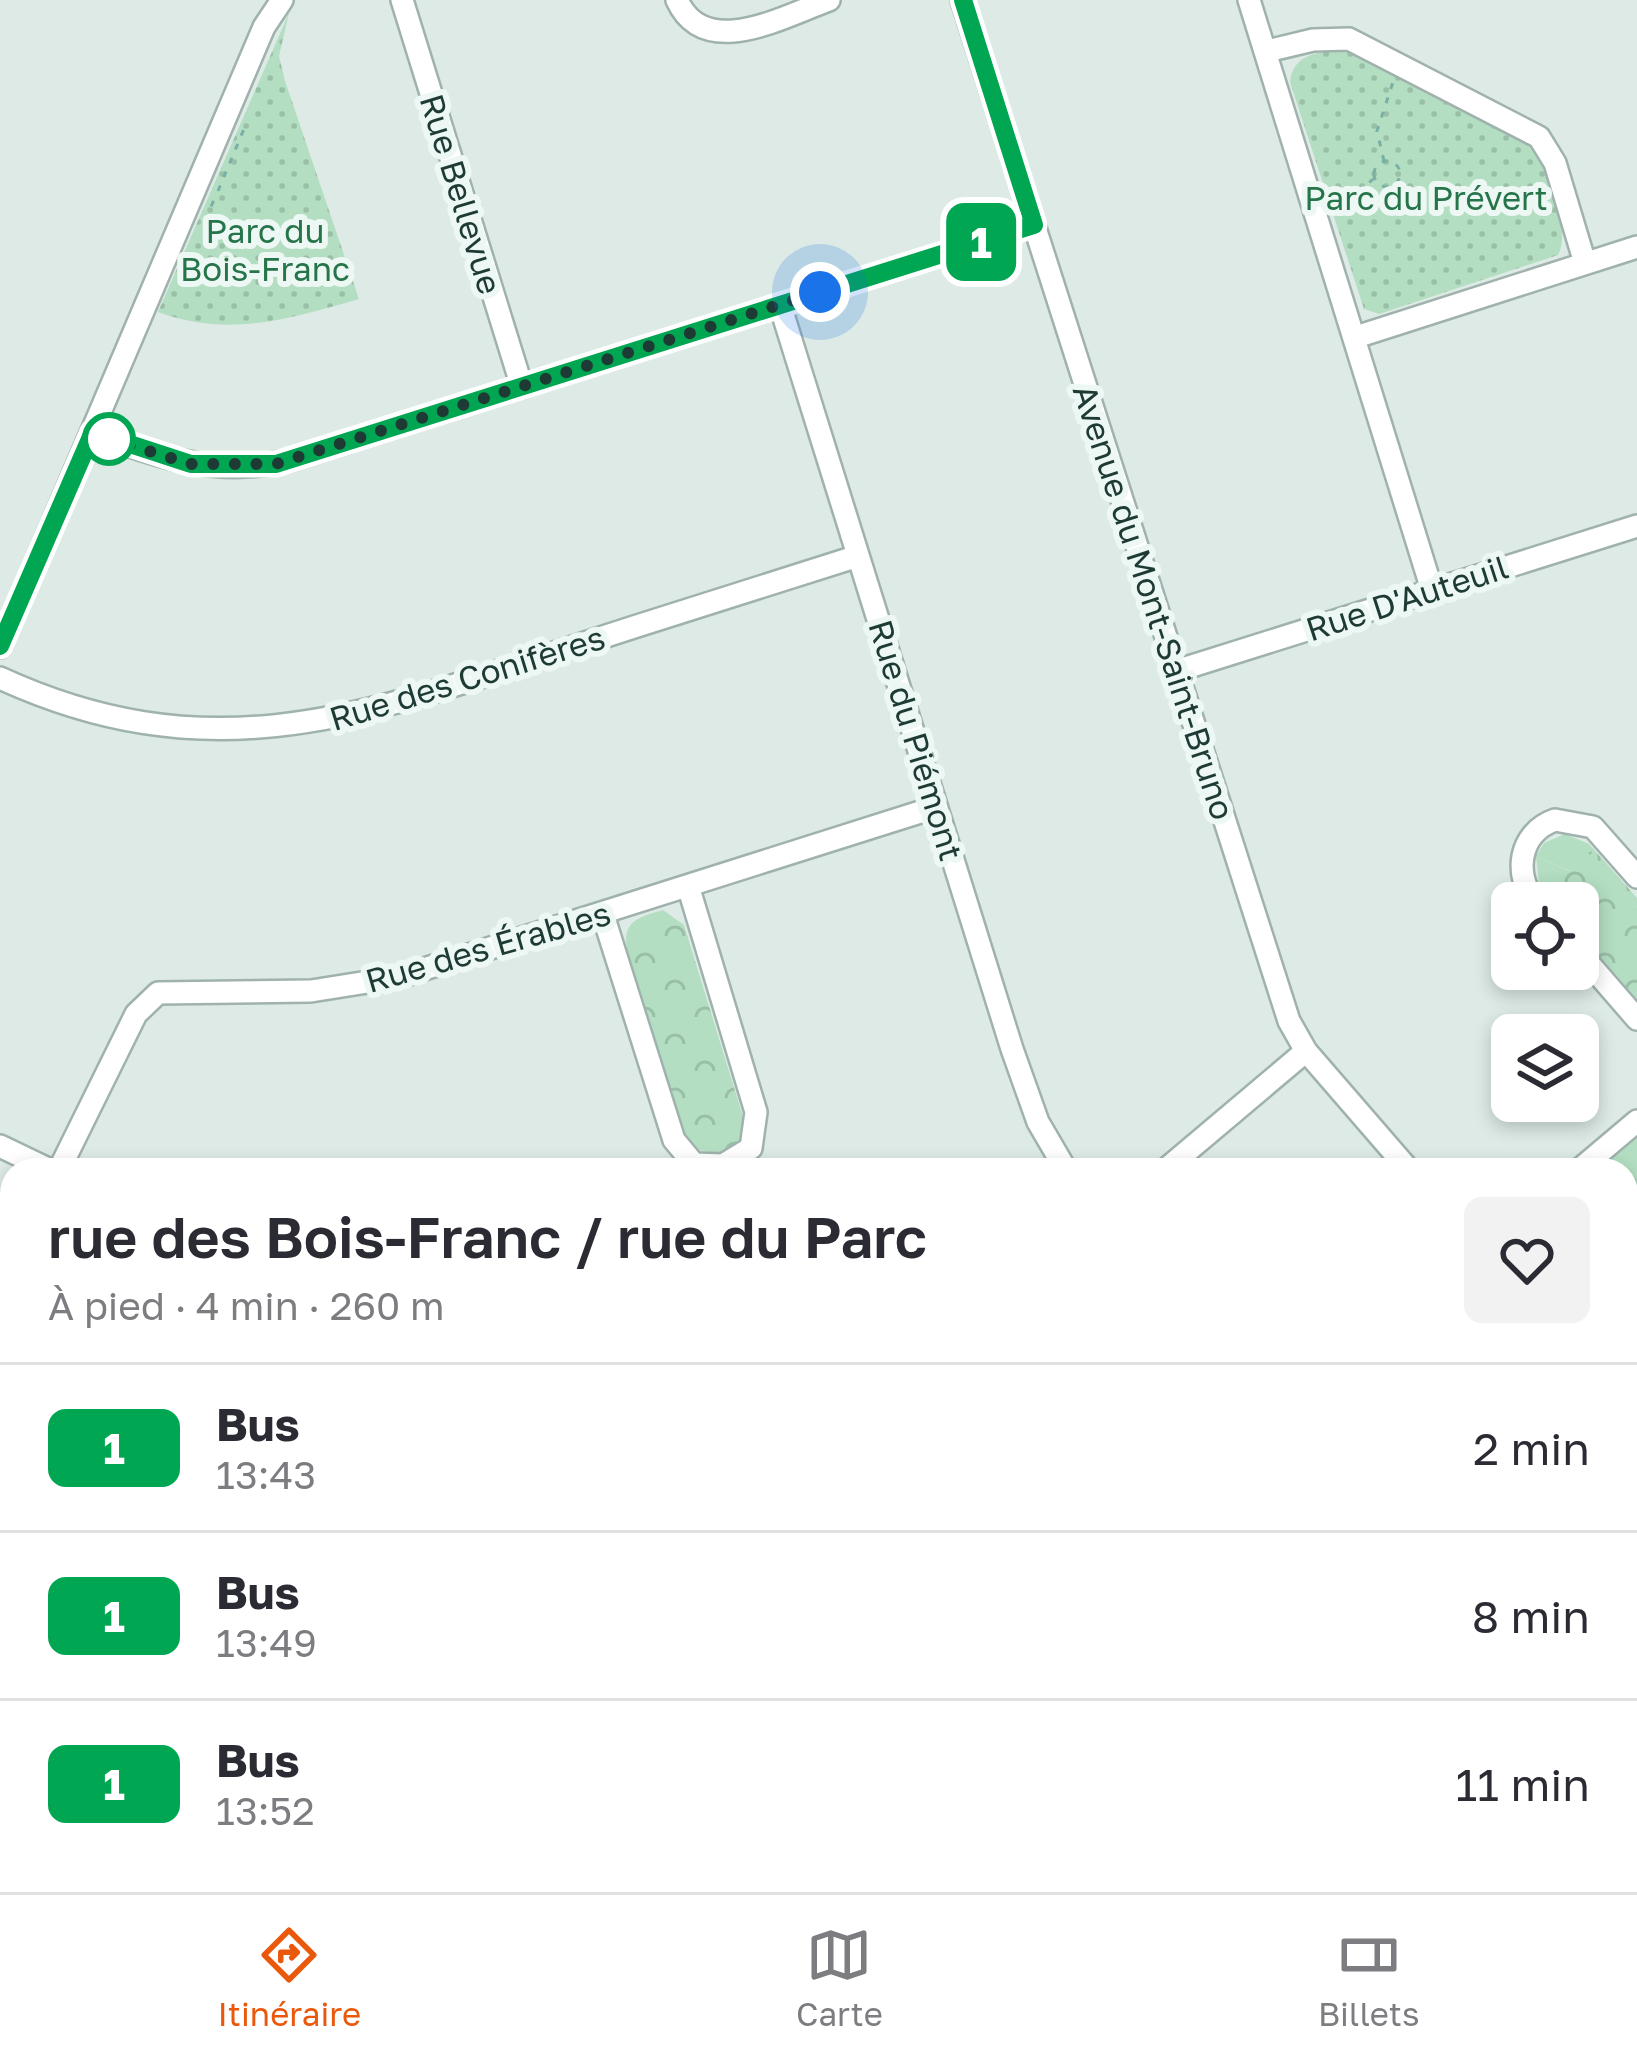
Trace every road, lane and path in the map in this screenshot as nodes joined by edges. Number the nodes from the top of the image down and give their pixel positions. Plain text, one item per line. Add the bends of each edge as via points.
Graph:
1 (282, 0) edge
2 (401, 0) edge
3 (677, 0) edge
4 (829, 0) edge
5 (962, 0) edge
6 (1249, 0) edge
7 (1267, 52) junction
8 (1401, 64) junction
9 (1384, 161) junction
10 (1375, 178) junction
11 (1316, 212) junction
12 (1034, 225) junction
13 (1637, 247) edge
14 (1585, 263) junction
15 (780, 305) junction
16 (1356, 337) junction
17 (522, 387) junction
18 (93, 432) junction
19 (1637, 526) edge
20 (858, 556) junction
21 (1432, 590) junction
22 (0, 646) edge
23 (1176, 671) junction
24 (0, 678) edge
25 (937, 807) junction
26 (1637, 877) edge
27 (1523, 882) edge
28 (688, 889) junction
29 (603, 915) junction
30 (1599, 975) edge
31 (1637, 1019) edge
32 (1306, 1052) junction
33 (1637, 1121) edge
34 (0, 1146) edge
35 (28, 1158) edge
36 (61, 1158) edge
37 (687, 1158) edge
38 (736, 1158) edge
39 (1060, 1158) edge
40 (1179, 1158) edge
41 (1399, 1158) edge
42 (1593, 1158) edge

1 - 18 street
2 - 17 street, Rue Bellevue
3 - 4 street via 692,25 713,33
5 - 12 street, Avenue du Mont-Saint-Bruno
6 - 7 street
7 - 8 street via 1344,38
7 - 11 street
8 - 9 path via 1377,131
8 - 14 street via 1539,137 1555,163
9 - 10 path
9 - 10 path via 1398,167 1399,179 1389,187
10 - 11 path via 1353,198
11 - 16 street
12 - 15 street
12 - 23 street, Avenue du Mont-Saint-Bruno
13 - 14 street
14 - 16 street
15 - 17 street
15 - 20 street, Rue du Piémont
16 - 21 street
17 - 18 street via 266,465 191,464
18 - 22 street
19 - 21 street, Rue D'Auteuil
20 - 24 street, Rue des Conifères via 477,679 296,727 148,724
20 - 25 street, Rue du Piémont
21 - 23 street, Rue D'Auteuil
23 - 32 street, Avenue du Mont-Saint-Bruno via 1274,980
25 - 28 street, Rue des Érables
25 - 39 street, Rue du Piémont via 1028,1098
26 - 27 street via 1593,827 1555,820 1534,834 1522,857
28 - 29 street, Rue des Érables
28 - 38 street via 756,1112 751,1148
29 - 36 street, Rue des Érables via 353,986 155,994 136,1014
29 - 37 street
30 - 31 street
32 - 40 street
32 - 41 street, Avenue du Mont-Saint-Bruno
33 - 42 street
34 - 35 street

